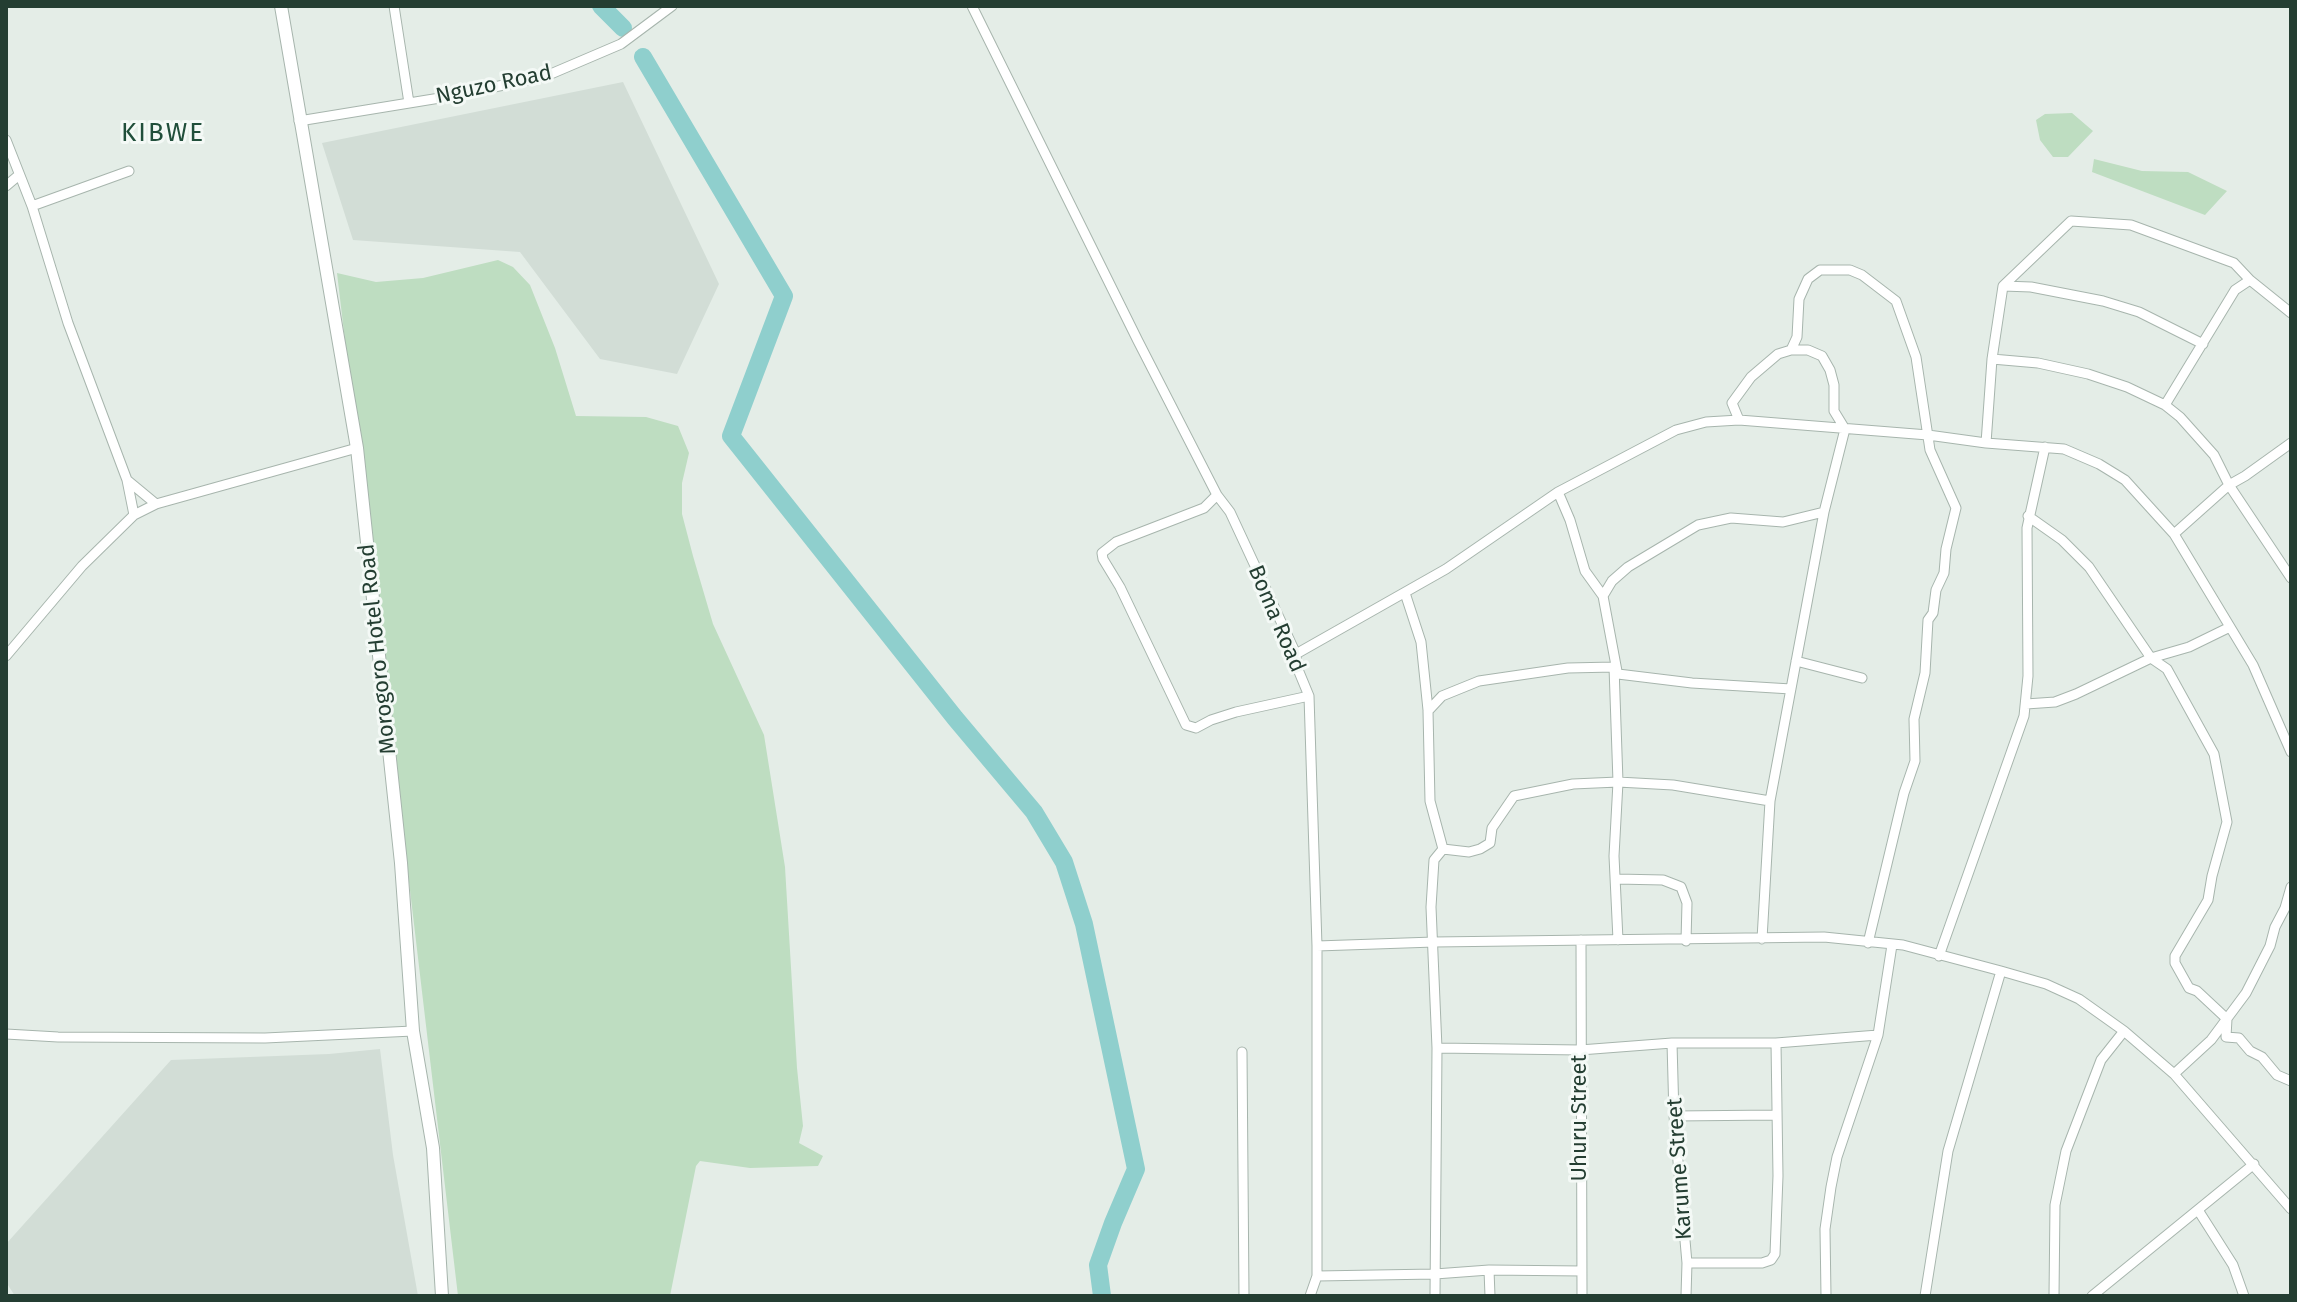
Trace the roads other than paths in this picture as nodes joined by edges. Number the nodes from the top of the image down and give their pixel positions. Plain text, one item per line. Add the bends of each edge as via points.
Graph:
1 (281, 6) edge
2 (394, 6) edge
3 (672, 6) edge
4 (972, 6) edge
5 (409, 103) junction
6 (299, 121) junction
7 (6, 140) edge
8 (129, 171) dead end
9 (19, 175) junction
10 (6, 186) edge
11 (32, 206) junction
12 (2250, 280) junction
13 (2003, 286) junction
14 (2291, 313) edge
15 (2203, 344) junction
16 (1791, 350) junction
17 (1992, 359) junction
18 (2165, 405) junction
19 (1739, 420) junction
20 (1845, 429) junction
21 (1928, 435) junction
22 (1986, 443) junction
23 (2291, 443) edge
24 (2045, 447) junction
25 (357, 448) junction
26 (127, 480) junction
27 (2229, 485) junction
28 (1558, 492) junction
29 (1217, 495) junction
30 (156, 504) junction
31 (1824, 512) junction
32 (134, 515) junction
33 (2028, 516) junction
34 (2174, 534) junction
35 (2291, 578) edge
36 (1405, 593) junction
37 (1603, 596) junction
38 (2230, 627) junction
39 (1296, 654) junction
40 (6, 656) edge
41 (2151, 658) junction
42 (1796, 661) junction
43 (1616, 671) junction
44 (1862, 678) dead end
45 (1425, 680) junction
46 (1791, 689) junction
47 (1451, 691) junction
48 (1309, 696) junction
49 (2026, 704) junction
50 (1428, 711) junction
51 (2291, 752) edge
52 (1618, 782) junction
53 (1770, 801) junction
54 (1443, 849) junction
55 (1617, 879) junction
56 (2291, 887) edge
57 (1762, 939) junction
58 (1581, 940) junction
59 (1618, 940) junction
60 (1686, 941) junction
61 (1434, 942) junction
62 (1868, 943) junction
63 (1892, 945) junction
64 (1317, 946) junction
65 (1939, 956) junction
66 (2001, 971) junction
67 (2227, 1019) junction
68 (413, 1031) junction
69 (2124, 1031) junction
70 (6, 1034) edge
71 (1878, 1035) junction
72 (1672, 1043) junction
73 (1776, 1043) junction
74 (1437, 1048) junction
75 (1580, 1050) junction
76 (1242, 1052) dead end
77 (2174, 1074) junction
78 (2291, 1081) edge
79 (1777, 1115) junction
80 (1674, 1116) junction
81 (2254, 1164) junction
82 (2291, 1209) edge
83 (2198, 1210) junction
84 (1687, 1263) junction
85 (1489, 1270) junction
86 (1582, 1271) junction
87 (1435, 1274) junction
88 (1317, 1276) junction
89 (442, 1296) edge
90 (1244, 1296) edge
91 (1310, 1296) edge
92 (1435, 1296) edge
93 (1490, 1296) edge
94 (1582, 1296) edge
95 (1686, 1296) edge
96 (1826, 1296) edge
97 (1925, 1296) edge
98 (2054, 1296) edge
99 (2092, 1296) edge
100 (2244, 1296) edge

1 - 6 street, Morogoro Hotel Road
2 - 5 street
3 - 5 street, Nguzo Road via 621,44 546,76
4 - 29 street, Boma Road
5 - 6 street, Nguzo Road
6 - 25 street, Morogoro Hotel Road
7 - 9 street
8 - 11 street
9 - 10 street
9 - 11 street
11 - 26 street via 68,323
12 - 13 street via 2234,263 2131,225 2071,221
12 - 14 street
12 - 15 street via 2235,290
13 - 15 street via 2103,301
13 - 17 street
15 - 18 street
16 - 19 street via 1773,357 1743,385 1732,403
16 - 20 street via 1818,353 1826,361 1834,385 1834,411
16 - 21 street via 1799,299 1811,276 1820,270 1862,275 1896,301 1902,313 1916,357
17 - 18 street via 2088,374
17 - 22 street
18 - 27 street via 2214,455
19 - 20 street
19 - 28 street via 1676,430
20 - 21 street
20 - 31 street
21 - 22 street
21 - 62 street via 1956,508 1944,573 1928,620 1925,673 1914,719 1915,761
22 - 24 street
23 - 27 street
24 - 33 street
24 - 34 street via 2064,449 2125,480
25 - 30 street
25 - 68 street, Morogoro Hotel Road via 401,863
26 - 30 street
26 - 32 street
27 - 34 street
27 - 35 street
28 - 36 street
28 - 37 street via 1585,571
29 - 39 street, Boma Road via 1230,512
29 - 48 street via 1204,508 1116,542 1102,553 1103,559 1186,725 1196,728 1236,712
30 - 32 street
31 - 37 street via 1783,522 1731,518 1698,525 1628,567
31 - 42 street
32 - 40 street via 82,566
33 - 41 street via 2084,560
33 - 49 street
34 - 38 street
36 - 39 street
36 - 45 street via 1421,642
37 - 43 street
38 - 41 street
38 - 51 street via 2253,665
39 - 48 street, Boma Road
41 - 49 street via 2055,702
41 - 67 street via 2167,669 2214,754 2219,775 2227,822 2208,900 2175,963 2189,988
42 - 44 street
42 - 46 street
43 - 46 street via 1692,683
43 - 47 street via 1591,667 1528,673
43 - 52 street
45 - 47 street via 1438,690
45 - 50 street
46 - 53 street
47 - 50 street
48 - 64 street, Boma Road
49 - 65 street
50 - 54 street via 1430,801
52 - 53 street
52 - 54 street via 1573,784 1514,796 1492,828 1490,843 1469,852
52 - 55 street
53 - 57 street
54 - 61 street via 1434,860
55 - 59 street
55 - 60 street via 1663,880 1681,887 1687,903
56 - 67 street via 2260,971
57 - 60 street
57 - 62 street via 1824,937
58 - 59 street
58 - 61 street
58 - 75 street, Uhuru Street
59 - 60 street
61 - 64 street
61 - 74 street
62 - 63 street
63 - 65 street
63 - 71 street
64 - 88 street, Boma Road
65 - 66 street
66 - 69 street via 2079,999
66 - 97 street via 1953,1130
67 - 77 street
67 - 78 street via 2226,1037 2239,1038 2277,1075
68 - 70 street via 265,1038
68 - 89 street, Morogoro Hotel Road via 433,1148
69 - 77 street
69 - 98 street via 2101,1060 2066,1151 2055,1205
71 - 73 street
71 - 96 street via 1831,1187 1825,1229
72 - 73 street
72 - 75 street
72 - 80 street, Karume Street
73 - 79 street
74 - 75 street
74 - 87 street
75 - 86 street, Uhuru Street
76 - 90 street
77 - 81 street
79 - 80 street
79 - 84 street via 1773,1258 1762,1263
80 - 84 street, Karume Street
81 - 82 street
81 - 83 street
83 - 99 street
83 - 100 street via 2233,1265
84 - 95 street, Karume Street
85 - 86 street
85 - 87 street
85 - 93 street
86 - 94 street, Uhuru Street
87 - 88 street
87 - 92 street
88 - 91 street, Boma Road

